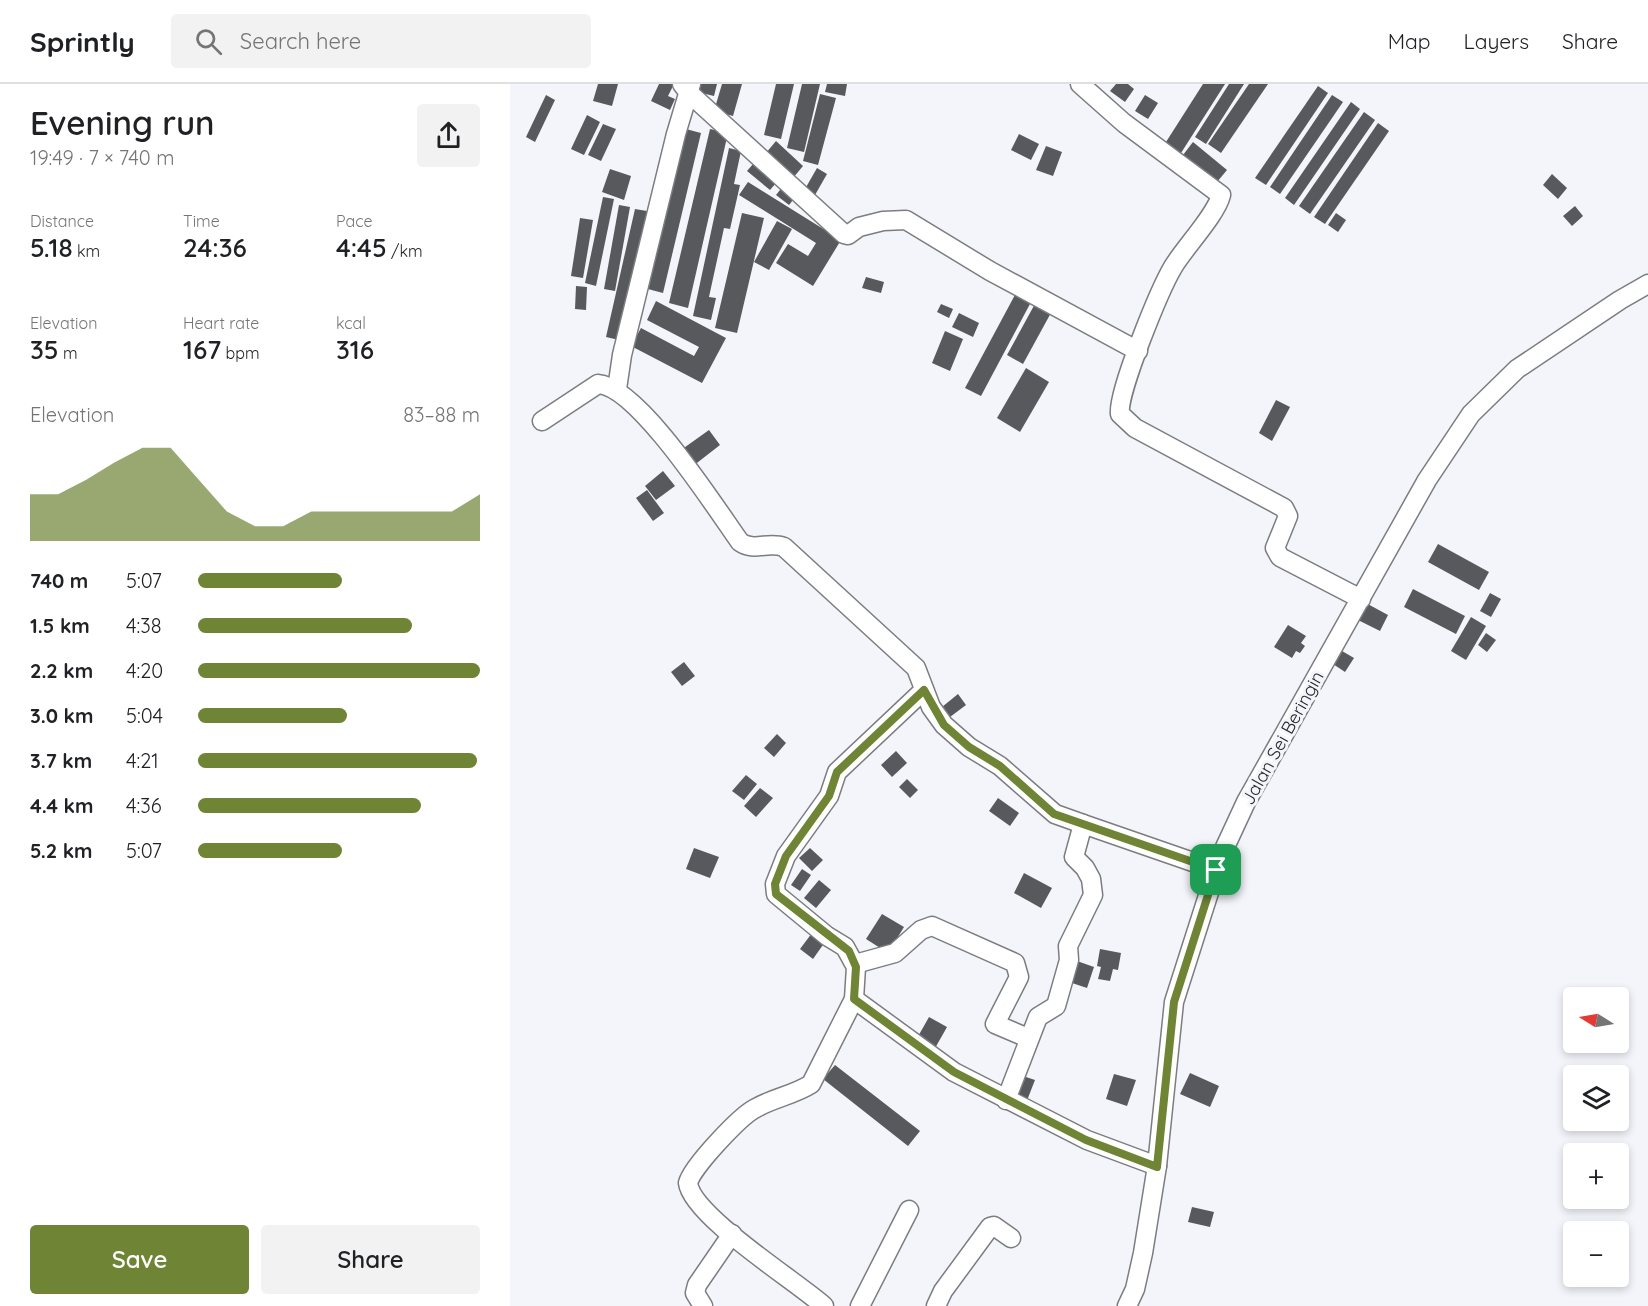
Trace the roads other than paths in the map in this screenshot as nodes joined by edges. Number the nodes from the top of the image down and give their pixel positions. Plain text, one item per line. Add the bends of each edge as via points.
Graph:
1 (1080, 84) edge
2 (687, 87) edge
3 (1648, 285) edge
4 (1138, 351) junction
5 (617, 389) junction
6 (542, 421) dead end
7 (1361, 599) junction
8 (924, 690) junction
9 (1083, 824) junction
10 (1216, 870) junction
11 (855, 964) junction
12 (854, 999) junction
13 (1028, 1038) junction
14 (1006, 1100) junction
15 (1157, 1167) junction
16 (909, 1210) dead end
17 (732, 1234) junction
18 (1011, 1238) dead end
19 (703, 1306) edge
20 (824, 1306) edge
21 (860, 1306) edge
22 (936, 1306) edge
23 (1127, 1306) edge

1 - 4 street via 1124,123 1221,195 1172,268
2 - 4 street via 844,234 859,226 906,220 990,271
2 - 5 street
3 - 7 street, Jalan Sei Beringin via 1517,369 1493,389 1452,441
4 - 7 street via 1121,399 1123,418 1284,508 1288,516 1275,548 1280,557
5 - 6 street via 598,384
5 - 8 street via 659,430 740,542 750,548 774,544 784,547 916,668
7 - 10 street, Jalan Sei Beringin via 1274,749
8 - 9 street via 944,725 969,747 1000,766 1054,814
8 - 11 street via 837,772 829,796 786,856 775,884 776,894 845,947
9 - 10 street
9 - 13 street via 1074,856 1091,879 1093,895 1068,946 1069,960 1056,1006 1038,1017
10 - 15 street, Jalan Sei Beringin via 1174,1002
11 - 12 street
11 - 13 street via 895,953 921,930 932,926 1015,963 1019,977 995,1024
12 - 14 street via 954,1072
12 - 17 street via 811,1084 745,1115 689,1178 693,1197
13 - 14 street
14 - 15 street via 1086,1140
15 - 23 street, Jalan Sei Beringin via 1143,1253
16 - 21 street
17 - 19 street via 698,1285 695,1293
17 - 20 street
18 - 22 street via 990,1227

